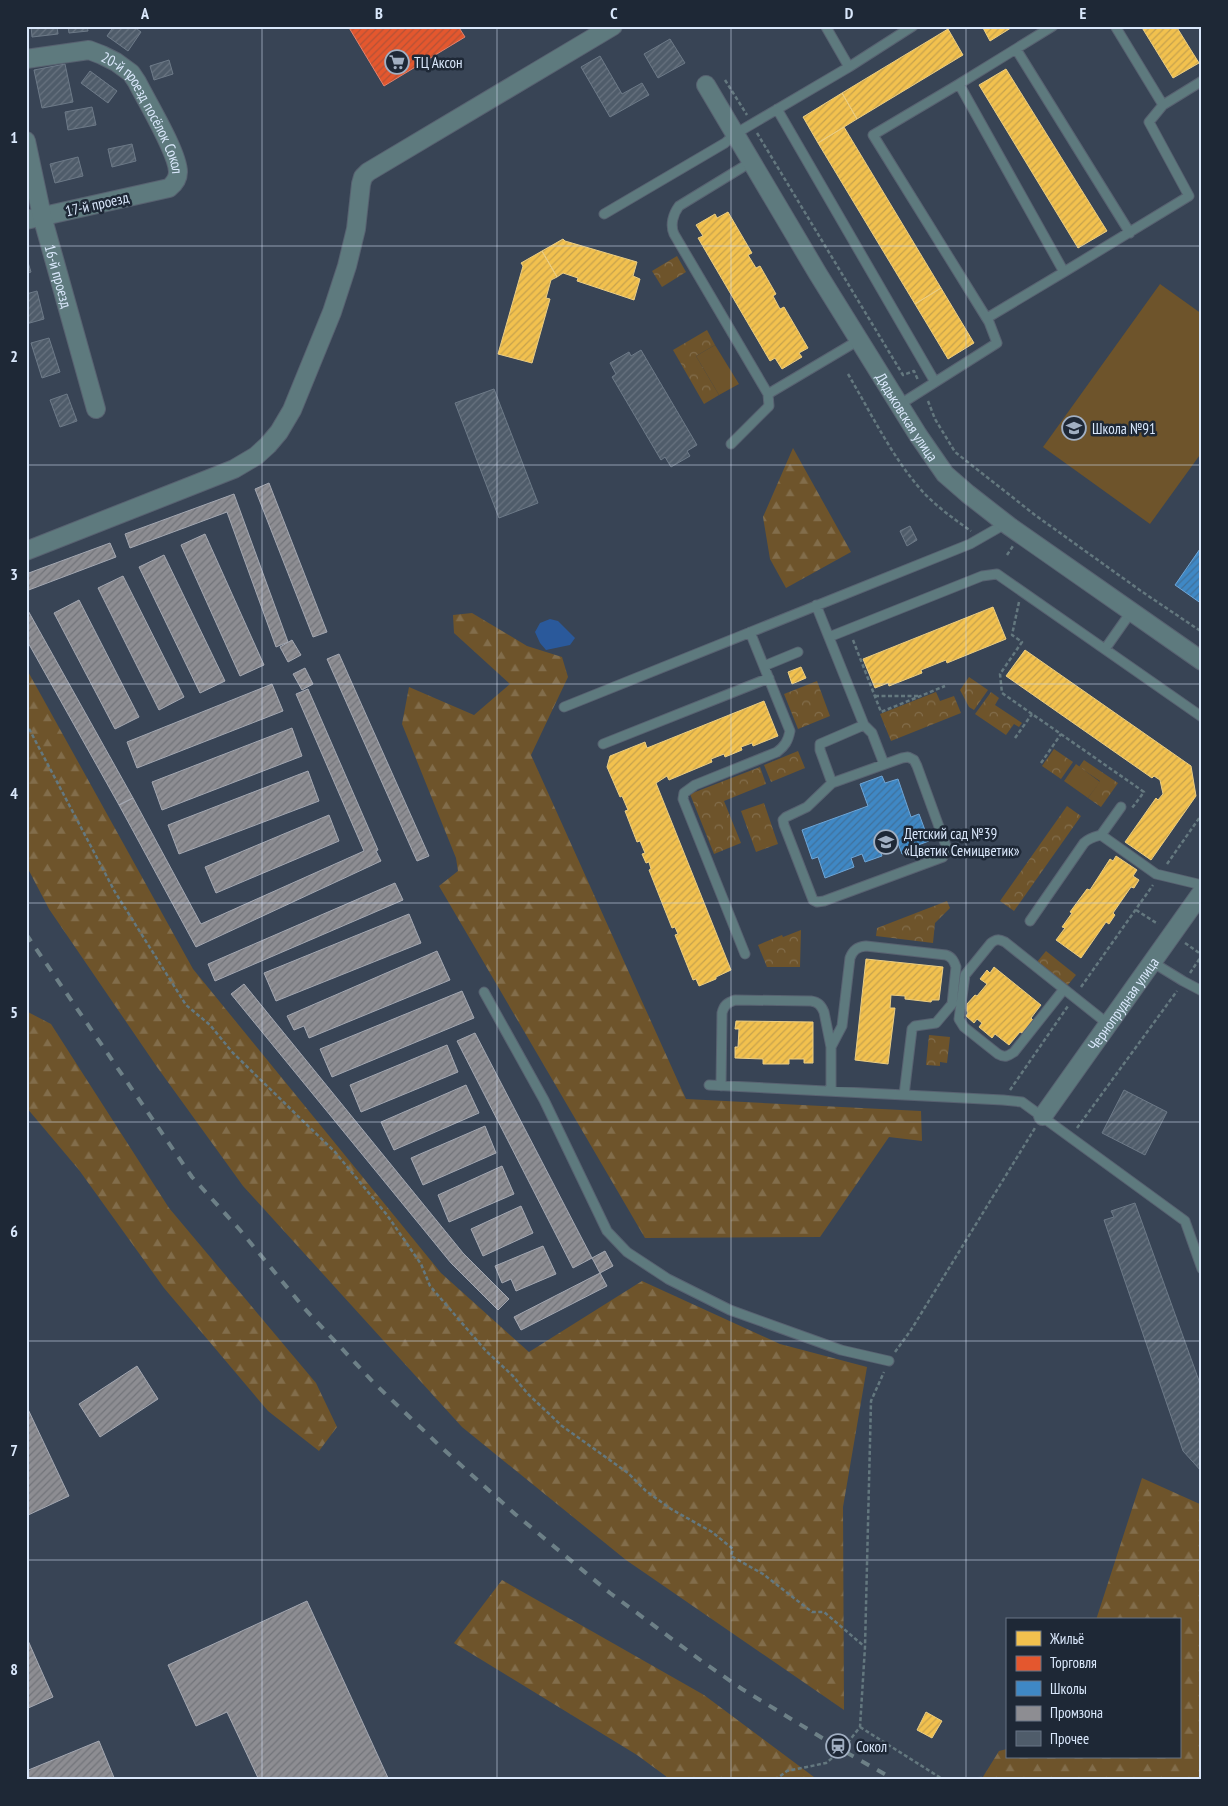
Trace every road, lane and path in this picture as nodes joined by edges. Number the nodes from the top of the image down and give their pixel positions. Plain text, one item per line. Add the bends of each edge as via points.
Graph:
1 (613, 26) edge
2 (913, 26) edge
3 (1053, 26) edge
4 (1115, 26) edge
5 (826, 27) edge
6 (1016, 49) junction
7 (26, 60) edge
8 (849, 67) junction
9 (1202, 81) edge
10 (958, 84) junction
11 (706, 85) dead end
12 (1163, 105) junction
13 (777, 109) junction
14 (735, 134) junction
15 (26, 141) edge
16 (752, 162) junction
17 (169, 188) joint
18 (604, 214) dead end
19 (34, 218) edge
20 (1130, 233) junction
21 (1064, 272) junction
22 (986, 318) junction
23 (859, 340) junction
24 (848, 374) dead end
25 (935, 382) junction
26 (768, 394) junction
27 (900, 405) junction
28 (96, 409) dead end
29 (732, 444) dead end
30 (1005, 524) junction
31 (975, 533) dead end
32 (1015, 543) dead end
33 (26, 551) edge
34 (1006, 555) dead end
35 (1022, 591) junction
36 (816, 605) junction
37 (1131, 612) junction
38 (849, 629) junction
39 (750, 632) junction
40 (829, 637) junction
41 (1104, 649) junction
42 (798, 652) dead end
43 (1202, 661) edge
44 (764, 666) junction
45 (768, 678) junction
46 (945, 686) dead end
47 (875, 696) junction
48 (920, 696) junction
49 (564, 707) dead end
50 (1032, 714) junction
51 (1202, 717) edge
52 (26, 723) edge
53 (864, 725) junction
54 (1061, 734) junction
55 (1015, 738) dead end
56 (603, 744) dead end
57 (1041, 763) dead end
58 (884, 764) junction
59 (832, 783) junction
60 (1125, 810) joint
61 (1202, 814) edge
62 (1101, 836) junction
63 (1160, 875) junction
64 (1202, 885) edge
65 (1202, 892) edge
66 (1136, 910) junction
67 (1030, 921) dead end
68 (1158, 924) dead end
69 (1184, 942) dead end
70 (745, 954) dead end
71 (1202, 955) edge
72 (1152, 962) junction
73 (1188, 975) dead end
74 (1179, 987) dead end
75 (1064, 989) junction
76 (1202, 991) edge
77 (484, 992) dead end
78 (1074, 998) junction
79 (1108, 1024) junction
80 (831, 1048) junction
81 (709, 1085) dead end
82 (721, 1086) junction
83 (831, 1091) junction
84 (904, 1095) junction
85 (1003, 1100) junction
86 (1043, 1116) junction
87 (1071, 1137) junction
88 (1202, 1269) edge
89 (889, 1361) junction
90 (865, 1647) junction
91 (860, 1727) junction
92 (775, 1780) edge
93 (944, 1780) edge
94 (952, 1780) edge
95 (988, 1780) edge

1 - 33 street via 363,177 352,248 332,312 292,410 279,432 256,456 234,469
2 - 8 lane
3 - 6 lane
4 - 12 lane
5 - 8 lane
6 - 10 lane
6 - 20 lane
7 - 17 street, 20-й проезд посёлок Сокол via 89,50 131,73 176,158 178,173 175,183
8 - 13 lane
9 - 12 lane
10 - 21 lane
10 - 22 lane via 873,135
11 - 14 street, Дядьковская улица
12 - 20 lane via 1149,122 1189,196
13 - 14 lane
13 - 25 lane
14 - 16 street, Дядьковская улица
14 - 18 lane
15 - 19 street, 16-й проезд
16 - 23 street, Дядьковская улица
16 - 26 lane via 679,206 671,227
17 - 19 street, 17-й проезд
19 - 28 street, 16-й проезд
20 - 21 lane
21 - 22 lane
22 - 25 lane via 997,343
23 - 26 lane
23 - 27 street, Дядьковская улица
24 - 31 path via 895,455 923,492
25 - 27 lane
26 - 29 lane via 768,406
27 - 30 street, Дядьковская улица via 945,474
30 - 36 lane via 970,544
30 - 37 street, Дядьковская улица
32 - 34 path
35 - 38 lane via 998,574 990,574
35 - 41 lane
35 - 50 path via 1012,634 1022,642 1000,674 1002,693
36 - 39 lane
36 - 40 lane
37 - 41 lane
37 - 43 street, Дядьковская улица
38 - 40 lane
38 - 47 path
39 - 44 lane
39 - 49 lane
40 - 53 lane
41 - 51 lane
42 - 44 lane
44 - 45 lane
45 - 56 lane
45 - 70 lane via 790,731 785,746 695,784 684,793 685,805
46 - 48 path
47 - 48 path
47 - 48 path via 882,712
50 - 54 path
50 - 55 path
52 - 90 path via 115,892 186,1005 210,1025 232,1053 335,1152 387,1215 421,1264 430,1286 486,1351 562,1426 628,1473 671,1509 712,1532 733,1549 731,1556 763,1574 812,1612 824,1612
53 - 58 lane via 872,733
53 - 59 lane via 820,744
54 - 57 path
54 - 60 path via 1144,792
58 - 59 lane
58 - 59 lane via 908,757 914,760 946,846 944,857 817,902 810,896 784,820 807,807
60 - 62 lane
61 - 63 path
62 - 63 lane
62 - 67 lane via 1084,844
63 - 64 lane
63 - 66 path
65 - 72 street, Чернопрудная улица
66 - 68 path
66 - 78 path
69 - 71 path
71 - 73 path
72 - 76 lane
72 - 79 street, Чернопрудная улица
74 - 87 path
75 - 75 lane via 1005,942 996,940 965,976 959,1019 964,1027 998,1054 1009,1056
75 - 78 lane
77 - 89 lane via 544,1100 607,1231 627,1252 668,1279 730,1310 841,1350
78 - 79 lane
78 - 85 path
79 - 86 street, Чернопрудная улица
80 - 82 lane via 824,1012 816,1002 735,1000 727,1003 722,1013
80 - 83 lane
80 - 84 lane via 842,1026 852,952 866,946 951,957 956,968 952,1004 936,1023 912,1029
81 - 82 lane
82 - 83 lane
83 - 84 lane
84 - 85 lane
85 - 86 lane via 1022,1102
86 - 87 lane
86 - 89 path
87 - 88 lane via 1185,1221
89 - 90 path via 871,1401
90 - 91 path
91 - 92 path via 842,1750 826,1763 787,1771
91 - 93 path
94 - 95 path

